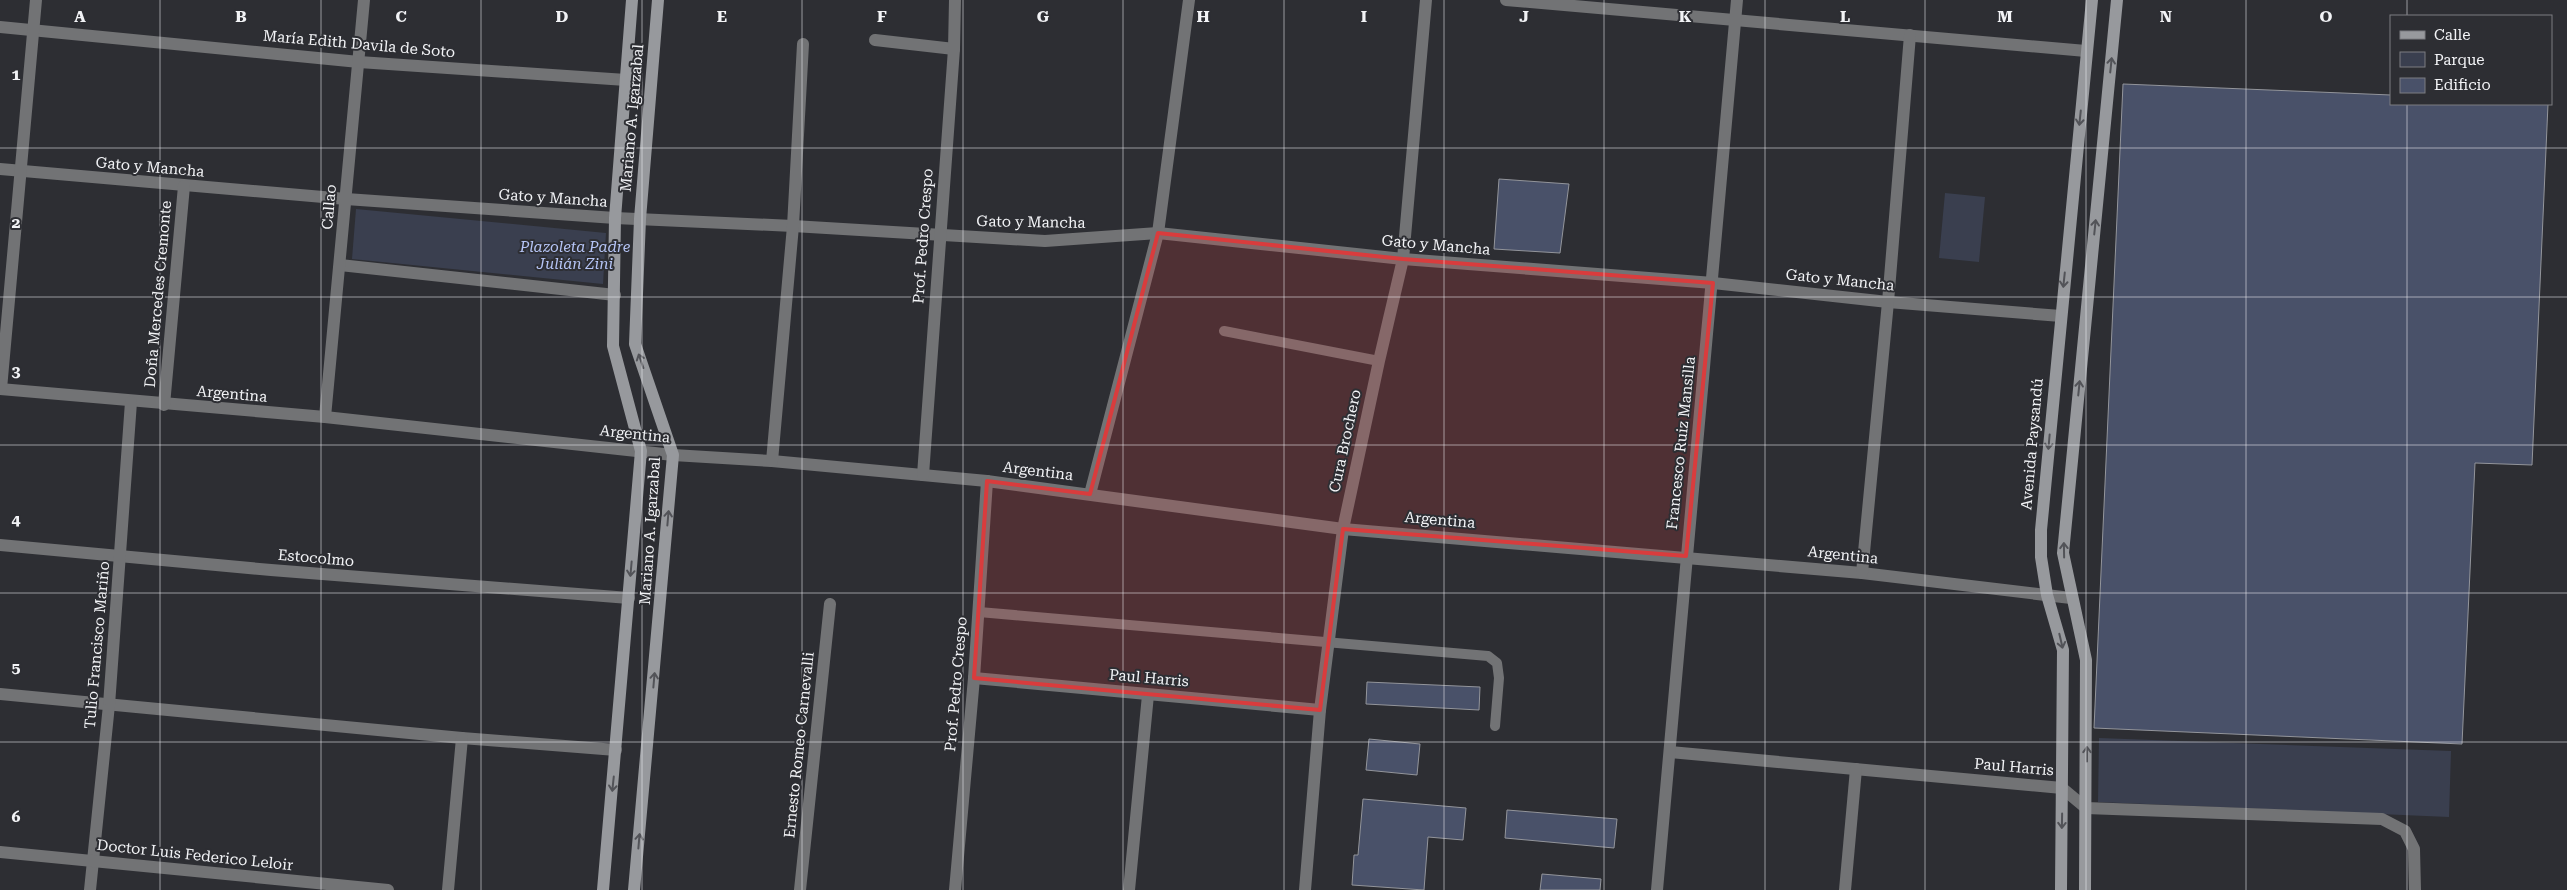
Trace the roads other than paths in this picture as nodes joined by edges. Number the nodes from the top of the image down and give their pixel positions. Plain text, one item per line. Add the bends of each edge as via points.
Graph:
1 (36, 0) edge
2 (364, 0) edge
3 (632, 0) edge
4 (658, 0) edge
5 (955, 0) edge
6 (1190, 0) edge
7 (1426, 0) edge
8 (1506, 0) edge
9 (1737, 0) edge
10 (2092, 0) edge
11 (2117, 0) edge
12 (1736, 20) junction
13 (0, 27) edge
14 (33, 30) junction
15 (1910, 35) junction
16 (875, 40) dead end
17 (804, 44) dead end
18 (954, 49) junction
19 (2086, 50) junction
20 (359, 62) junction
21 (626, 80) junction
22 (0, 169) edge
23 (20, 171) junction
24 (184, 186) junction
25 (346, 199) junction
26 (615, 218) junction
27 (640, 219) junction
28 (793, 226) junction
29 (1158, 233) junction
30 (939, 236) junction
31 (1403, 259) junction
32 (340, 265) junction
33 (1713, 283) junction
34 (615, 295) junction
35 (1888, 302) junction
36 (2061, 316) junction
37 (1224, 331) dead end
38 (1378, 361) junction
39 (0, 389) edge
40 (131, 402) junction
41 (164, 405) junction
42 (325, 417) junction
43 (641, 451) junction
44 (673, 455) junction
45 (772, 461) junction
46 (923, 475) junction
47 (987, 481) junction
48 (1090, 494) junction
49 (1344, 529) junction
50 (0, 545) edge
51 (121, 556) junction
52 (1686, 556) junction
53 (1862, 573) junction
54 (2047, 595) junction
55 (629, 598) junction
56 (2072, 598) junction
57 (830, 604) dead end
58 (979, 612) junction
59 (1329, 640) junction
60 (974, 678) junction
61 (0, 694) edge
62 (1148, 695) junction
63 (109, 705) junction
64 (1320, 710) junction
65 (1495, 726) dead end
66 (462, 738) junction
67 (616, 750) junction
68 (1670, 752) junction
69 (1856, 769) junction
70 (2062, 788) junction
71 (2086, 808) junction
72 (0, 852) edge
73 (92, 861) junction
74 (90, 890) edge
75 (388, 890) edge
76 (448, 890) edge
77 (603, 890) edge
78 (634, 890) edge
79 (800, 890) edge
80 (954, 890) edge
81 (1129, 890) edge
82 (1305, 890) edge
83 (1657, 890) edge
84 (1845, 890) edge
85 (2061, 890) edge
86 (2085, 890) edge
87 (2415, 890) edge

1 - 14 street
2 - 20 street, Callao
3 - 21 main road, Mariano A. Igarzabal
4 - 27 main road, Mariano A. Igarzabal
5 - 18 street, Prof. Pedro Crespo
6 - 29 street
7 - 31 street, Cura Brochero
8 - 12 street
9 - 12 street, Francesco Ruiz Mansilla
10 - 19 main road, Avenida Paysandú
56 -> 11 main road via 2063,552 2064,536
12 - 15 street
12 - 33 street, Francesco Ruiz Mansilla
13 - 14 street, María Edith Davila de Soto
14 - 20 street, María Edith Davila de Soto
14 - 23 street
15 - 19 street
15 - 35 street
16 - 18 street
17 - 28 street
18 - 30 street, Prof. Pedro Crespo
19 -> 36 main road, Avenida Paysandú
20 - 21 street, María Edith Davila de Soto
20 - 25 street, Callao
21 - 26 main road, Mariano A. Igarzabal
22 - 23 street, Gato y Mancha
23 - 24 street, Gato y Mancha
23 - 39 street
24 - 25 street, Gato y Mancha
24 - 41 street, Doña Mercedes Cremonte
25 - 26 street, Gato y Mancha
25 - 32 street, Callao
26 - 27 street, Gato y Mancha
26 - 34 main road, Mariano A. Igarzabal
27 - 28 street, Gato y Mancha
44 -> 27 main road, Mariano A. Igarzabal via 635,344
28 - 30 street, Gato y Mancha
28 - 45 street
29 - 30 street, Gato y Mancha via 1046,241
29 - 31 street, Gato y Mancha
29 - 48 street
30 - 46 street, Prof. Pedro Crespo
31 - 33 street, Gato y Mancha
31 - 38 street, Cura Brochero
32 - 34 street
32 - 42 street, Callao
33 - 35 street, Gato y Mancha
33 - 52 street, Francesco Ruiz Mansilla
34 - 43 main road, Mariano A. Igarzabal via 613,346
35 - 36 street, Gato y Mancha
35 - 53 street
36 -> 54 main road, Avenida Paysandú via 2041,530
37 - 38 lane
38 - 49 street, Cura Brochero
39 - 40 street, Argentina
40 - 41 street, Argentina
40 - 51 street, Tulio Francisco Mariño
41 - 42 street, Argentina
42 - 43 street, Argentina
43 - 44 street, Argentina
43 -> 55 main road, Mariano A. Igarzabal
44 - 45 street, Argentina
78 -> 44 main road, Mariano A. Igarzabal
45 - 46 street, Argentina
46 - 47 street, Argentina
47 - 48 street, Argentina
47 - 58 street, Prof. Pedro Crespo
48 - 49 street, Argentina
49 - 52 street, Argentina
49 - 59 street, Cura Brochero
50 - 51 street, Estocolmo
51 - 55 street, Estocolmo
51 - 63 street, Tulio Francisco Mariño
52 - 53 street, Argentina
52 - 68 street, Francesco Ruiz Mansilla
53 - 54 street, Argentina
54 - 56 street, Argentina
54 -> 70 main road, Avenida Paysandú via 2063,650
55 - 67 main road, Mariano A. Igarzabal
71 -> 56 main road via 2086,660
57 - 79 street, Ernesto Romeo Carnevalli
58 - 59 lane
58 - 60 street, Prof. Pedro Crespo
59 - 64 street, Cura Brochero
59 - 65 lane via 1488,656 1497,663 1499,678
60 - 62 street, Paul Harris
60 - 80 street, Prof. Pedro Crespo
61 - 63 street
62 - 64 street, Paul Harris
62 - 81 street
63 - 66 street
63 - 73 street, Tulio Francisco Mariño
64 - 82 street, Cura Brochero
66 - 67 street
66 - 76 street
67 -> 77 main road, Mariano A. Igarzabal
68 - 69 street, Paul Harris
68 - 83 street, Francesco Ruiz Mansilla
69 - 70 street, Paul Harris
69 - 84 street
70 - 71 street, Paul Harris
70 -> 85 main road, Avenida Paysandú
71 - 86 main road
71 - 87 street via 2382,819 2405,831 2414,848
72 - 73 street, Doctor Luis Federico Leloir
73 - 74 street, Tulio Francisco Mariño
73 - 75 street, Doctor Luis Federico Leloir

